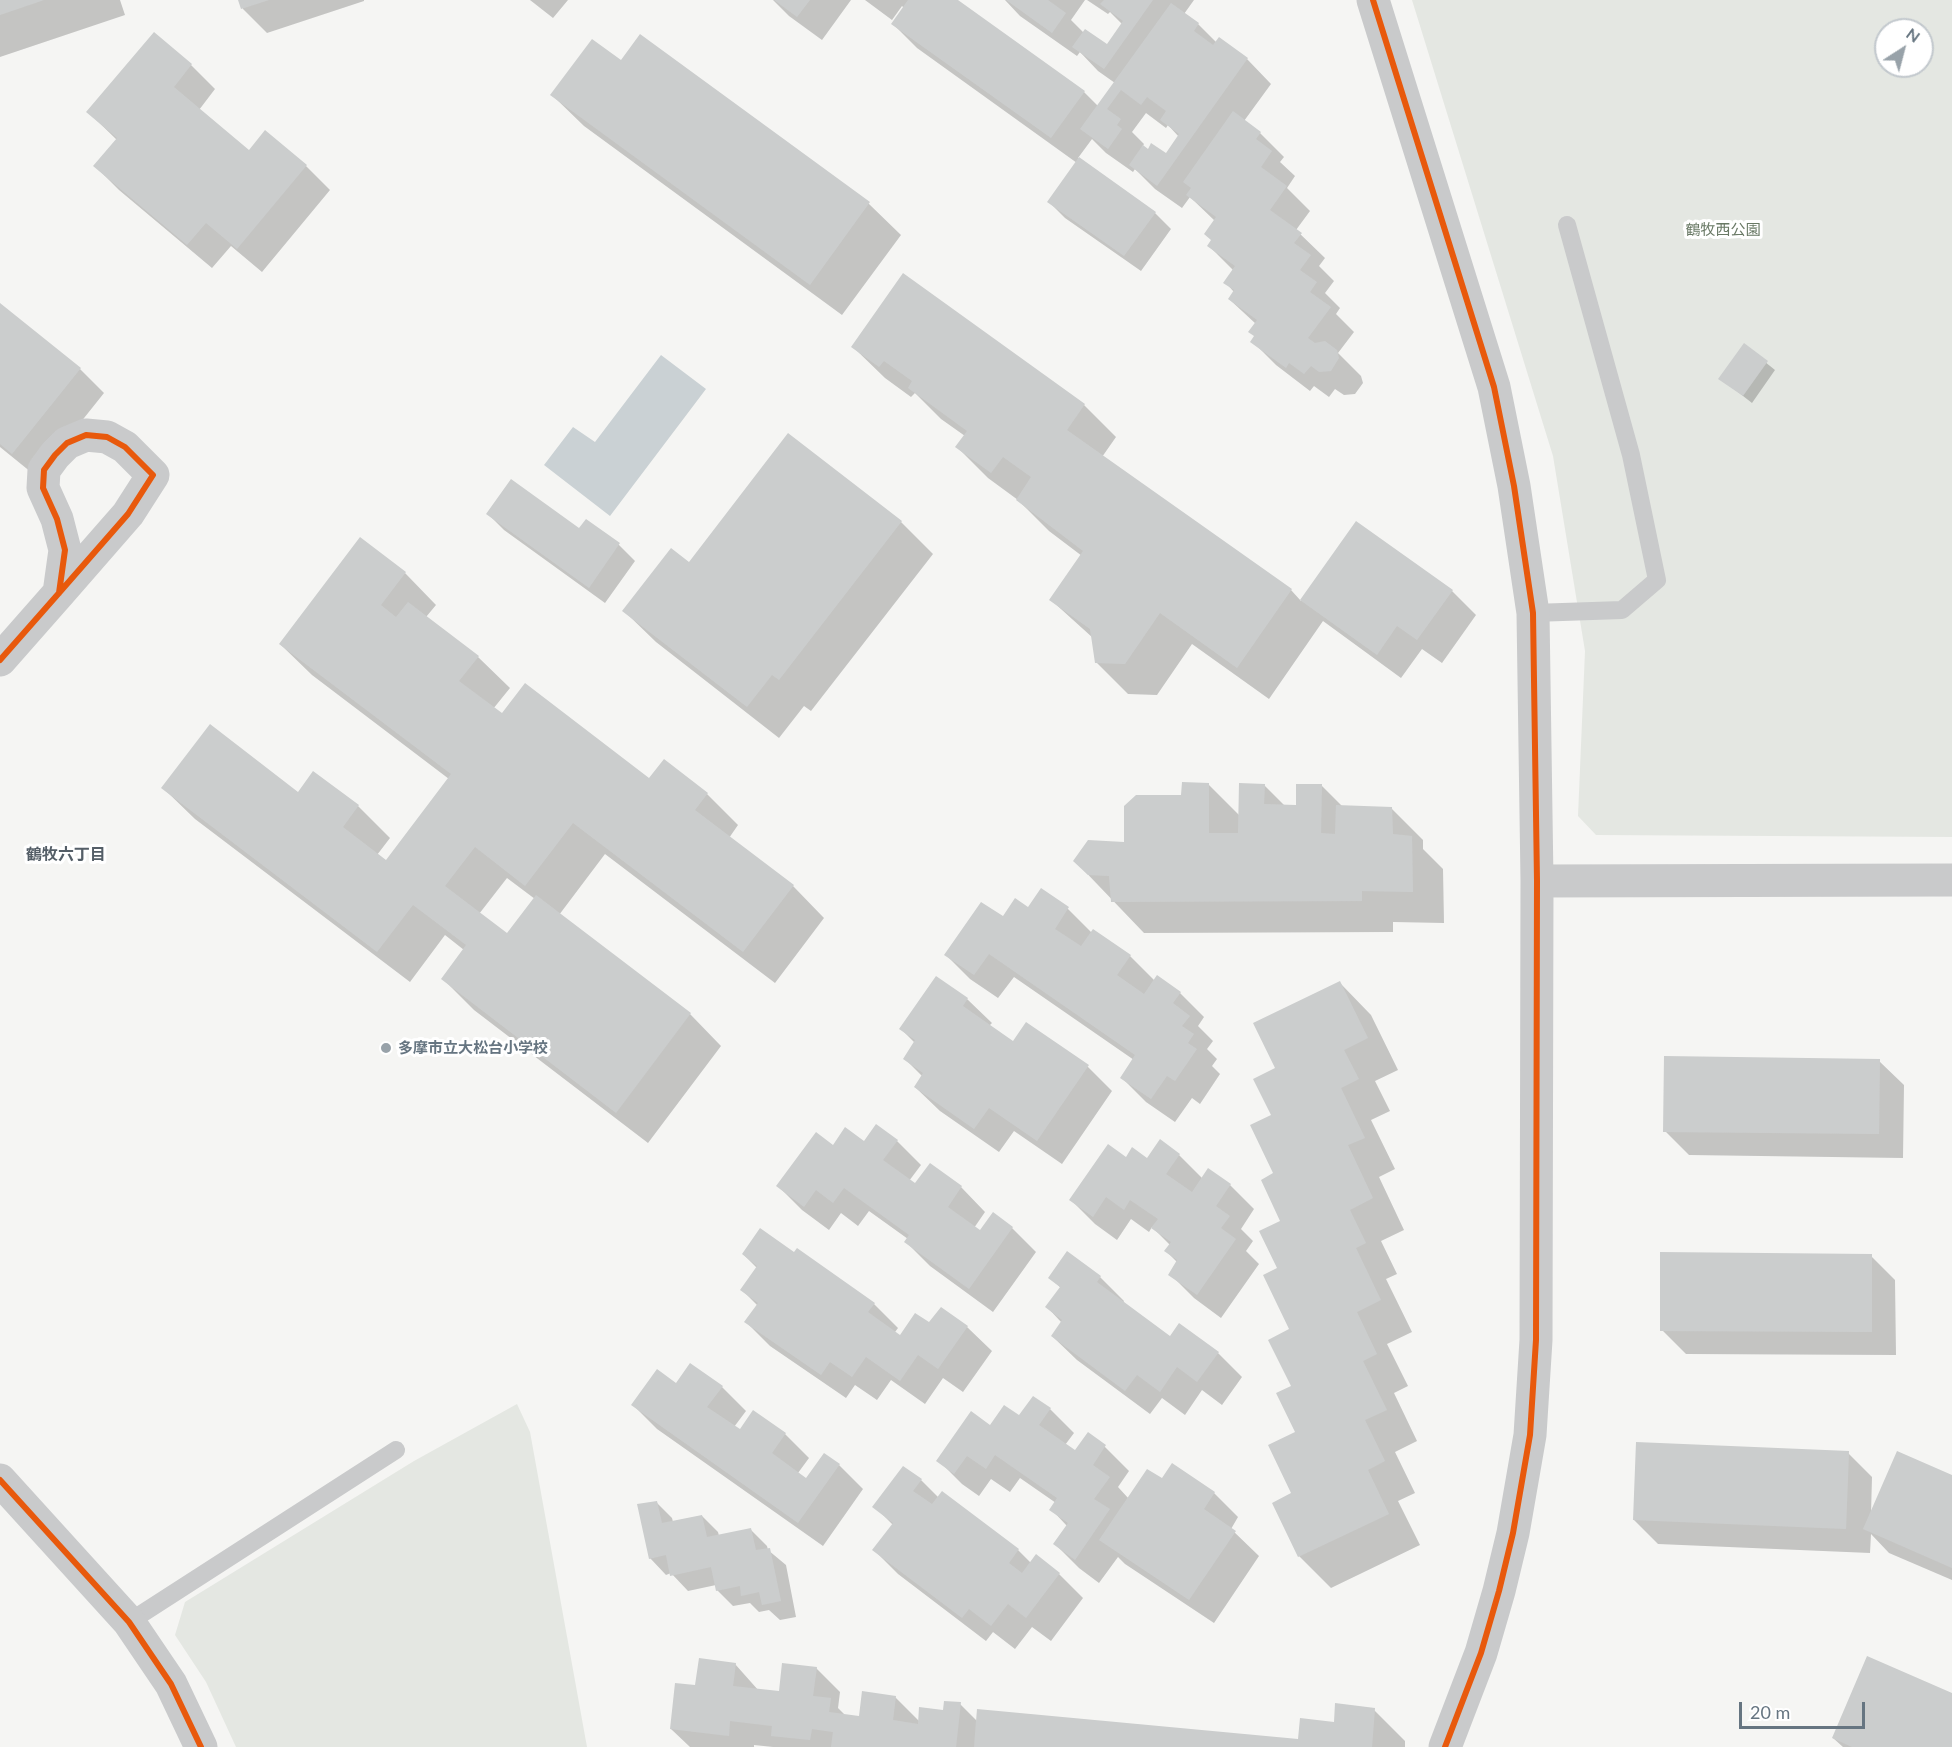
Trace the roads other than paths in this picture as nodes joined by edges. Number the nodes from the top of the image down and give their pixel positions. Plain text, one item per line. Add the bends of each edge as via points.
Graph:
1 (1373, 0) edge
2 (1567, 225) dead end
3 (58, 593) junction
4 (1533, 613) junction
5 (0, 660) edge
6 (1952, 880) edge
7 (1537, 881) junction
8 (396, 1450) dead end
9 (0, 1480) edge
10 (129, 1622) junction
11 (201, 1747) edge
12 (1445, 1747) edge

1 - 4 street via 1494,387
2 - 4 lane via 1631,455 1657,580 1622,610
3 - 3 street via 65,550 43,488 45,470 67,443 86,435 107,437 125,447 153,475 128,514
3 - 5 street
4 - 7 street
6 - 7 street
7 - 12 street via 1536,1340 1530,1436 1499,1591 1481,1653
8 - 10 lane
9 - 10 street
10 - 11 street via 171,1684

